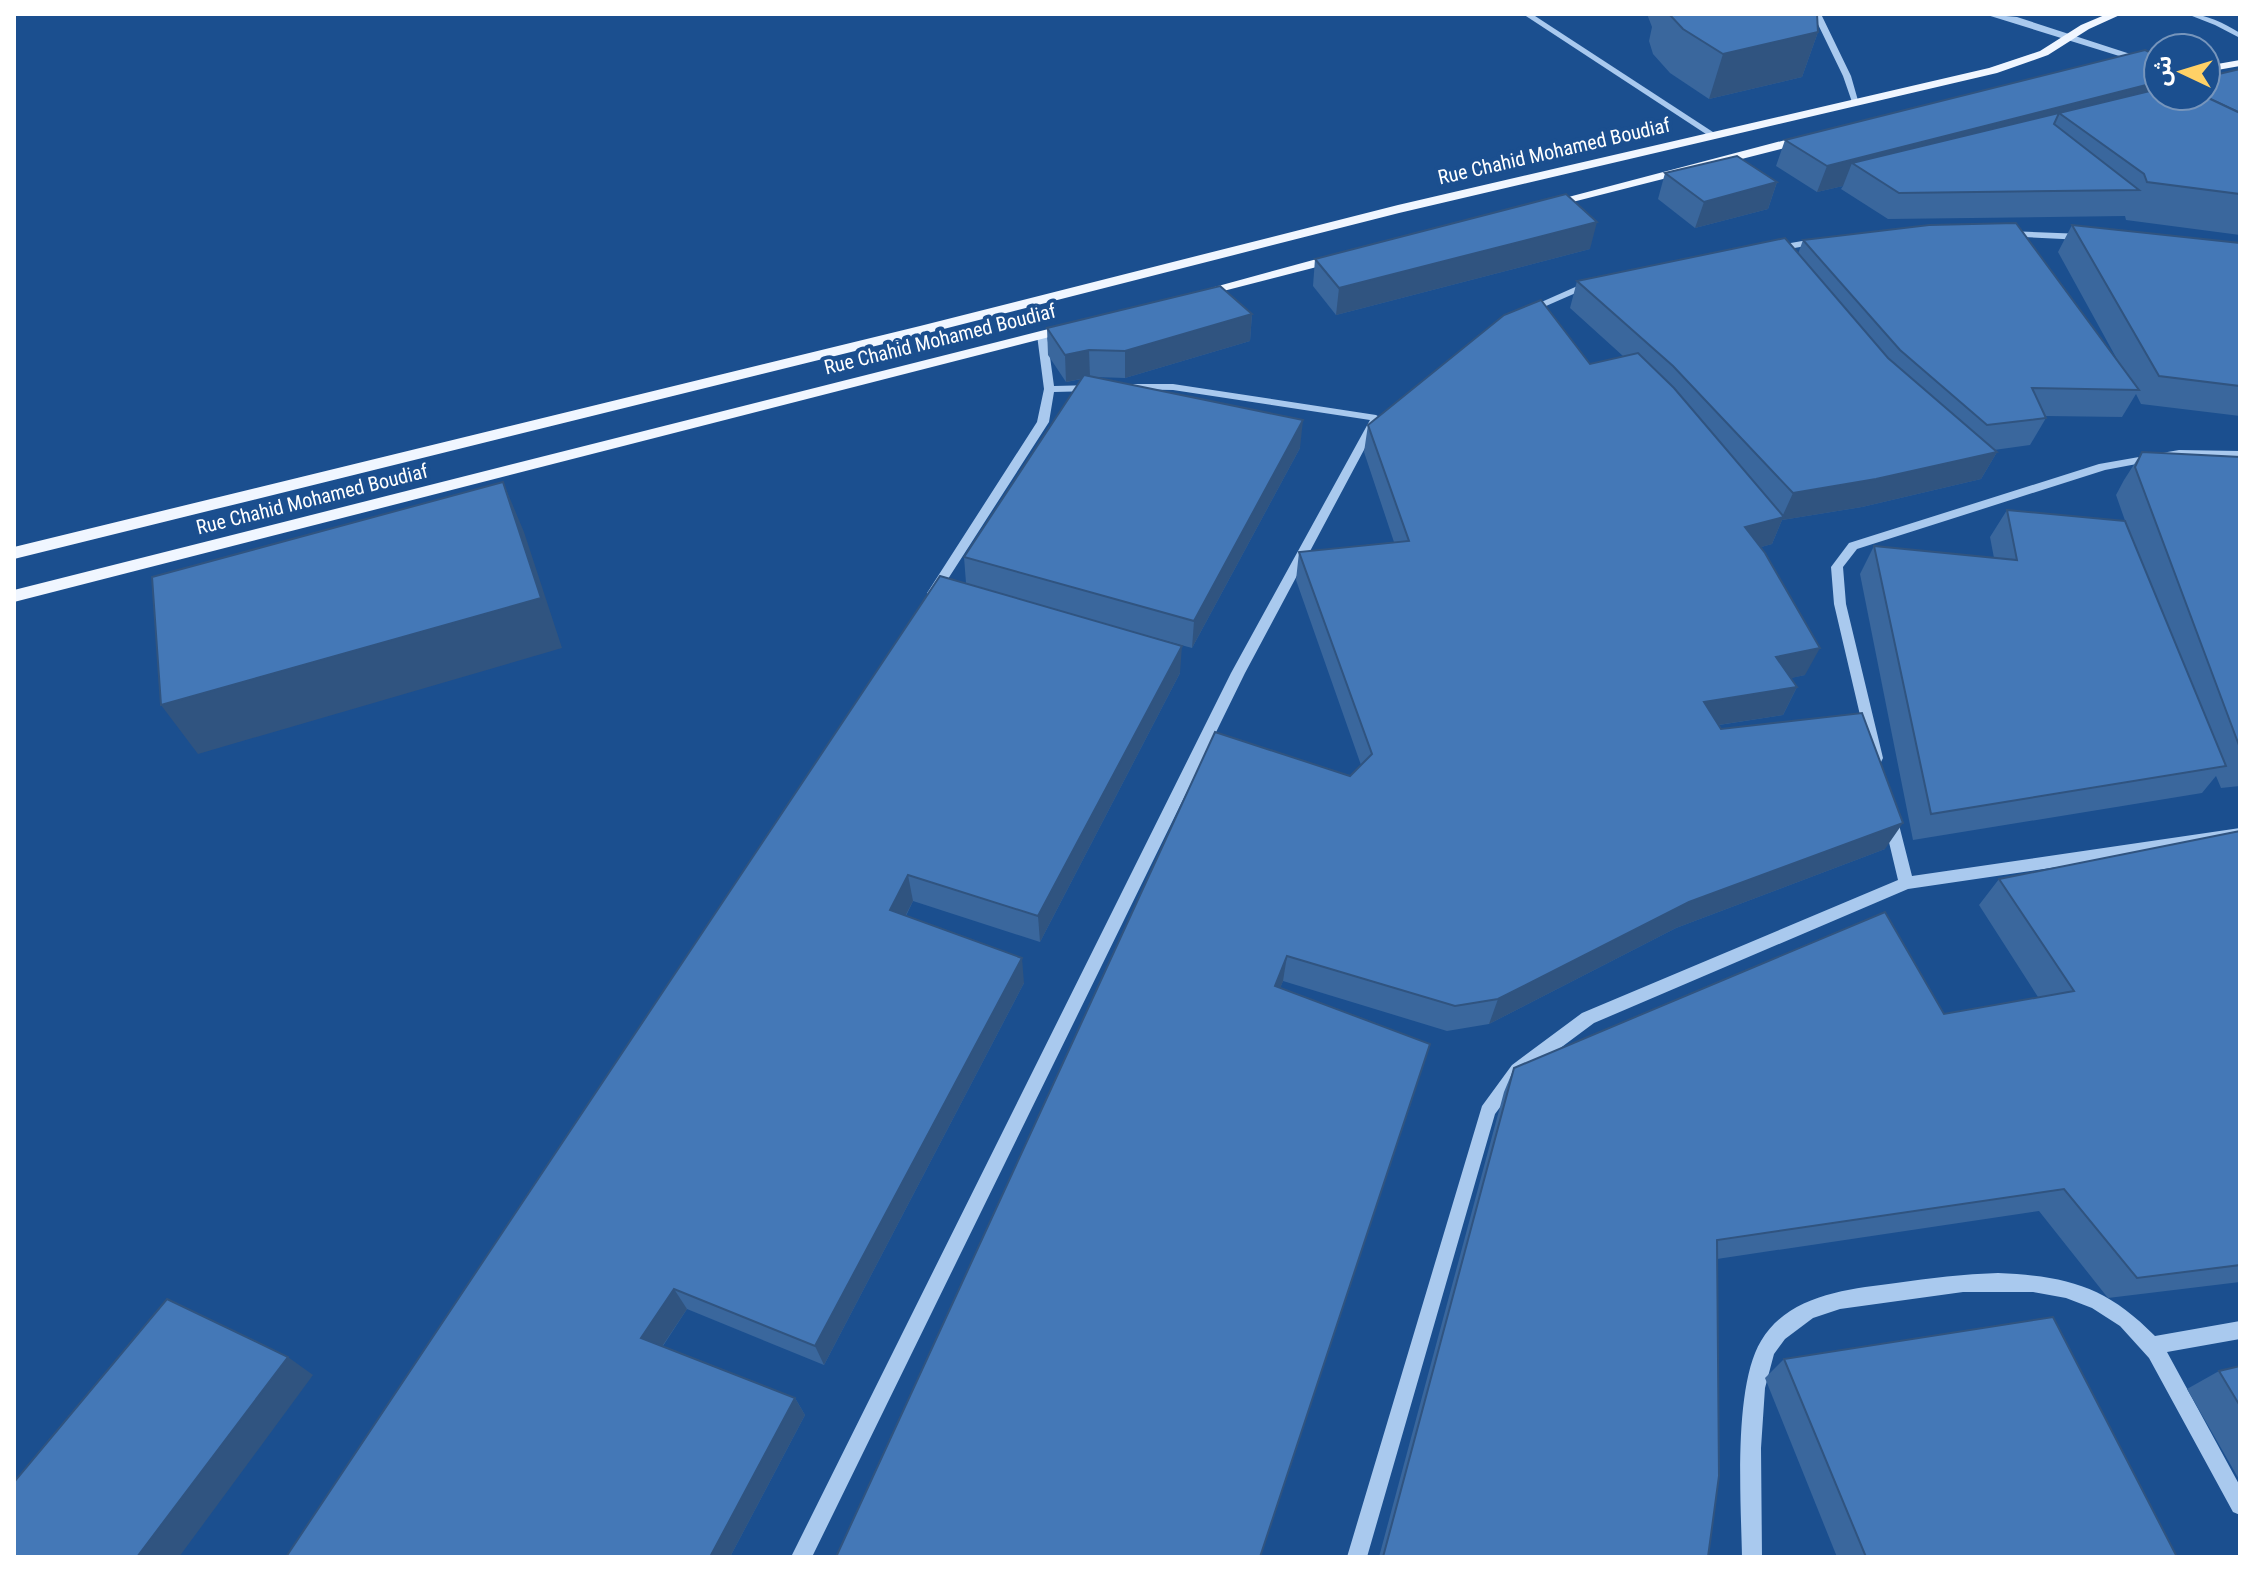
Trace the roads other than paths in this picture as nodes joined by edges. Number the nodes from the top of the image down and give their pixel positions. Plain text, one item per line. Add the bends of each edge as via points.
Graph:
1 (1527, 14) edge
2 (1817, 14) edge
3 (1988, 14) edge
4 (2117, 14) edge
5 (2191, 14) edge
6 (2240, 36) edge
7 (2072, 37) junction
8 (2142, 62) edge
9 (2142, 69) edge
10 (2112, 70) edge
11 (1856, 102) junction
12 (1712, 134) junction
13 (1823, 134) edge
14 (1523, 211) edge
15 (1991, 233) edge
16 (1839, 238) edge
17 (2100, 239) edge
18 (1764, 250) edge
19 (1357, 252) edge
20 (1604, 280) edge
21 (1177, 299) edge
22 (1517, 316) edge
23 (1087, 323) edge
24 (1042, 335) junction
25 (1049, 389) junction
26 (1389, 409) edge
27 (1376, 418) junction
28 (2240, 454) edge
29 (14, 553) edge
30 (14, 596) edge
31 (928, 601) edge
32 (1880, 774) edge
33 (1887, 805) edge
34 (2240, 834) edge
35 (1906, 883) junction
36 (2240, 1330) edge
37 (2151, 1346) junction
38 (2240, 1505) edge
39 (801, 1557) edge
40 (1357, 1557) edge
41 (1752, 1557) edge

1 - 12 street
2 - 11 street
3 - 7 street
4 - 7 main road, Rue Chahid Mohamed Boudiaf
5 - 6 street
7 - 8 street
7 - 11 main road, Rue Chahid Mohamed Boudiaf via 1993,71
9 - 10 main road
11 - 12 main road, Rue Chahid Mohamed Boudiaf
12 - 29 main road, Rue Chahid Mohamed Boudiaf
13 - 14 main road, Rue Chahid Mohamed Boudiaf
15 - 17 street
16 - 18 street
19 - 21 main road
20 - 22 street
23 - 24 main road, Rue Chahid Mohamed Boudiaf
24 - 25 street
24 - 30 main road, Rue Chahid Mohamed Boudiaf
25 - 27 street via 1173,387
25 - 31 street via 1033,442
26 - 27 street
27 - 39 street via 1238,673
28 - 32 street via 2179,453 2103,467 1853,546 1837,567 1840,604
33 - 35 street
34 - 35 street
35 - 40 street via 1588,1018 1518,1070 1488,1111
36 - 37 street
37 - 38 street
37 - 41 street via 2092,1298 2034,1281 1948,1284 1826,1301 1784,1326 1765,1349 1755,1383

